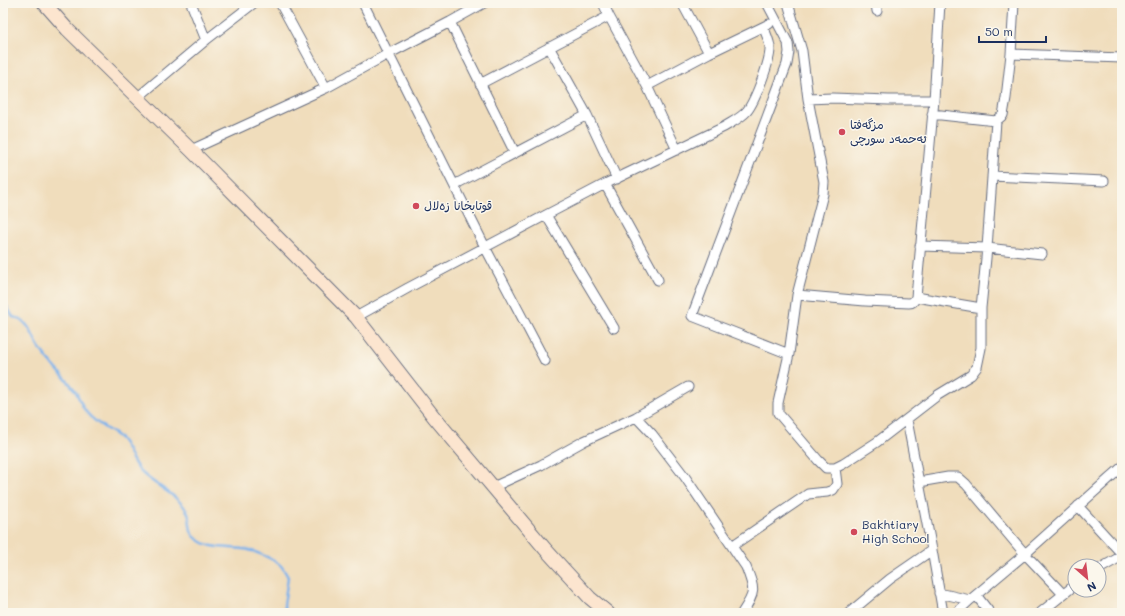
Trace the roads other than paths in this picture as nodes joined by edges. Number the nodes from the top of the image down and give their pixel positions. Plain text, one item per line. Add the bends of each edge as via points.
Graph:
1 (44, 3) edge
2 (191, 3) edge
3 (254, 3) edge
4 (280, 3) edge
5 (363, 3) edge
6 (484, 3) edge
7 (603, 3) edge
8 (682, 3) edge
9 (767, 3) edge
10 (788, 3) edge
11 (940, 3) edge
12 (1014, 3) edge
13 (609, 16) junction
14 (776, 21) junction
15 (450, 22) junction
16 (763, 27) junction
17 (206, 40) junction
18 (550, 47) junction
19 (709, 53) junction
20 (388, 54) junction
21 (1011, 54) junction
22 (1122, 58) edge
23 (480, 84) junction
24 (647, 86) junction
25 (326, 88) junction
26 (137, 98) junction
27 (808, 99) junction
28 (934, 100) junction
29 (932, 114) junction
30 (587, 115) junction
31 (996, 120) junction
32 (191, 150) junction
33 (677, 150) junction
34 (515, 153) junction
35 (992, 176) junction
36 (617, 179) junction
37 (1104, 181) dead end
38 (605, 184) junction
39 (454, 185) junction
40 (546, 215) junction
41 (920, 246) junction
42 (485, 247) junction
43 (988, 248) junction
44 (1042, 254) dead end
45 (658, 280) dead end
46 (797, 295) junction
47 (916, 297) junction
48 (981, 308) junction
49 (356, 317) junction
50 (614, 328) dead end
51 (789, 354) junction
52 (545, 361) dead end
53 (688, 387) dead end
54 (636, 417) junction
55 (907, 420) junction
56 (1122, 467) edge
57 (835, 468) junction
58 (919, 482) junction
59 (494, 487) junction
60 (1078, 506) junction
61 (732, 546) junction
62 (932, 550) junction
63 (1025, 554) junction
64 (1122, 555) edge
65 (1107, 564) edge
66 (1067, 591) edge
67 (940, 593) junction
68 (1063, 594) junction
69 (973, 598) junction
70 (608, 613) edge
71 (742, 613) edge
72 (849, 613) edge
73 (943, 613) edge
74 (956, 613) edge
75 (990, 613) edge
76 (1040, 613) edge

1 - 26 main road
2 - 17 street
3 - 17 street
4 - 25 street
5 - 20 street
6 - 15 street
7 - 13 street
8 - 19 street
9 - 14 street
10 - 27 street via 802,51
11 - 28 street
12 - 21 street
13 - 18 street
13 - 24 street
14 - 16 street
14 - 51 street via 788,43 787,64 692,316
15 - 20 street
15 - 23 street
16 - 19 street
16 - 33 street via 768,37 769,56 753,102 739,118
17 - 26 street
18 - 23 street
18 - 30 street
19 - 24 street
20 - 25 street
20 - 39 street
21 - 22 street
21 - 31 street via 1006,98 1002,115
23 - 34 street
24 - 33 street
25 - 32 street
26 - 32 main road
27 - 28 street
27 - 46 street via 824,182
28 - 29 street
29 - 31 street
29 - 41 street
30 - 34 street
30 - 36 street
31 - 35 street
32 - 49 main road
33 - 36 street
34 - 39 street
35 - 37 street
35 - 43 street
36 - 38 street
38 - 40 street
38 - 45 street
39 - 42 street
40 - 42 street
40 - 50 street
41 - 43 street
41 - 47 street
42 - 49 street
42 - 52 street
43 - 44 street
43 - 48 street
46 - 47 street via 865,302 909,303 914,302
46 - 51 street
47 - 48 street
48 - 55 street via 981,348 977,367 971,375 938,395
49 - 59 main road via 434,417
51 - 57 street via 778,413 826,468
53 - 54 street
54 - 59 street
54 - 61 street via 685,477
55 - 57 street
55 - 58 street
56 - 60 street
57 - 61 street via 837,484 833,490 808,494
58 - 62 street
58 - 63 street via 958,477
59 - 70 main road via 546,550 590,598
60 - 63 street
60 - 64 street
61 - 71 street via 746,567 752,582 750,602
62 - 67 street
62 - 72 street via 890,579
63 - 68 street
63 - 69 street
64 - 65 street
66 - 68 street
67 - 69 street
67 - 73 street
68 - 76 street
69 - 74 street
69 - 75 street

